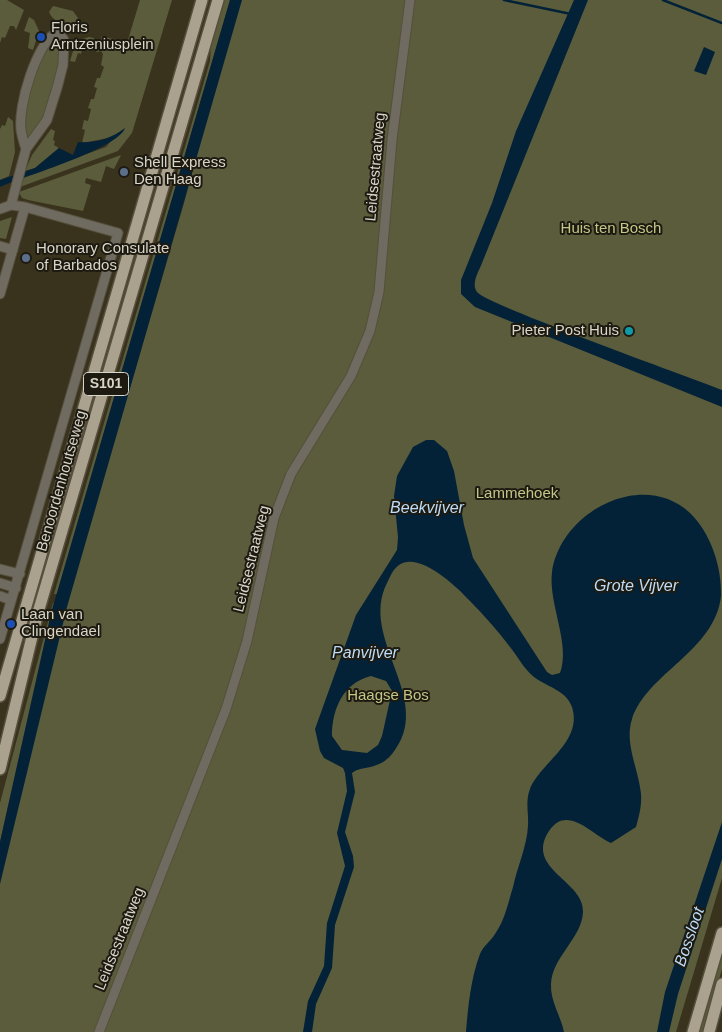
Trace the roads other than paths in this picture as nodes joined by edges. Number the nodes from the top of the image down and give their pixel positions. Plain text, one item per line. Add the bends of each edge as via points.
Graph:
1 (202, 0) edge
2 (218, 0) edge
3 (410, 0) edge
4 (26, 149) junction
5 (11, 205) junction
6 (25, 207) junction
7 (0, 209) edge
8 (0, 246) edge
9 (13, 250) junction
10 (0, 294) edge
11 (0, 568) edge
12 (20, 574) junction
13 (0, 583) edge
14 (16, 588) junction
15 (0, 596) edge
16 (11, 600) junction
17 (0, 639) edge
18 (0, 696) edge
19 (0, 769) edge
20 (722, 933) edge
21 (722, 984) edge
22 (99, 1032) edge
23 (693, 1032) edge
24 (709, 1032) edge

1 - 18 main road, Benoordenhoutseweg / S101
2 - 19 main road, Benoordenhoutseweg / S101 via 36,616
3 - 22 street, Leidsestraatweg via 392,140 379,292 370,331 351,376 292,474 274,518 247,641 226,710
4 - 4 street via 47,120 58,88 64,40 58,31 45,42 29,81 21,116
4 - 5 street
5 - 6 street
5 - 7 street
6 - 9 street
6 - 12 street, Benoordenhoutseweg via 118,233
8 - 9 street
9 - 10 street
11 - 12 street
12 - 14 street, Benoordenhoutseweg
13 - 14 street
14 - 16 street, Benoordenhoutseweg
15 - 16 street
16 - 17 street, Benoordenhoutseweg
20 - 23 main road
21 - 24 main road

